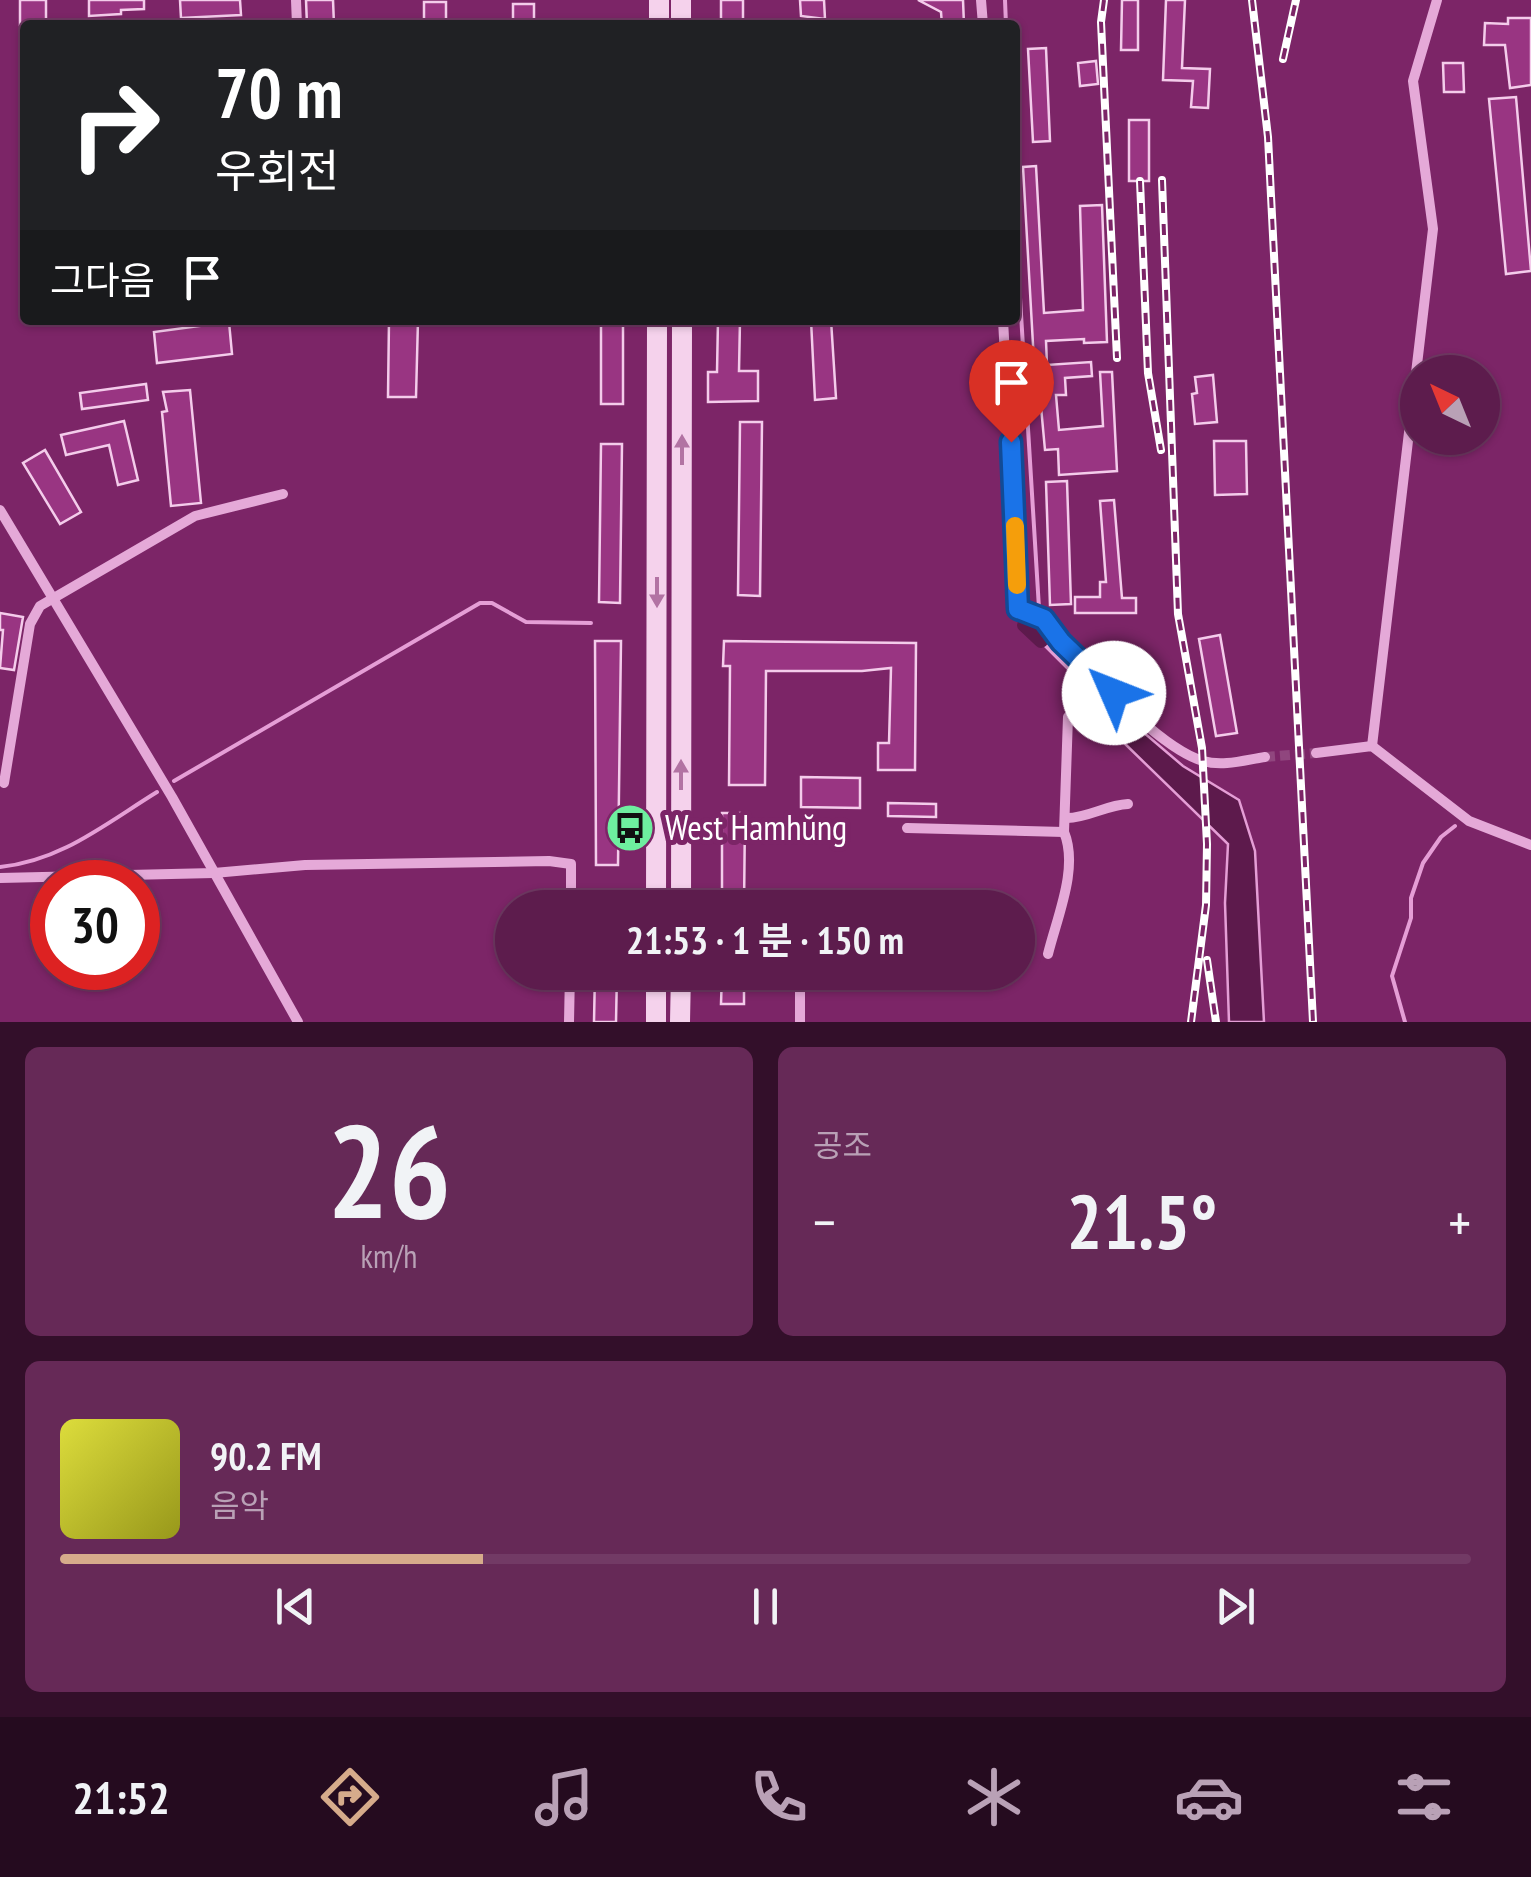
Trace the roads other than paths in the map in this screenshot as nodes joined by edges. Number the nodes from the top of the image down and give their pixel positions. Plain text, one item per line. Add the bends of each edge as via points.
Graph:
1 (1436, 0) edge
2 (657, 325) edge
3 (682, 325) edge
4 (1003, 325) edge
5 (284, 494) dead end
6 (0, 510) edge
7 (52, 597) junction
8 (1068, 718) dead end
9 (1372, 746) junction
10 (1316, 753) tunnel mouth
11 (1265, 757) tunnel mouth
12 (4, 783) dead end
13 (1128, 804) dead end
14 (1067, 818) junction
15 (906, 828) dead end
16 (1064, 832) junction
17 (1531, 845) edge
18 (214, 873) junction
19 (0, 878) edge
20 (571, 890) edge
21 (656, 890) edge
22 (681, 890) edge
23 (1048, 954) dead end
24 (570, 990) edge
25 (656, 990) edge
26 (681, 990) edge
27 (800, 990) edge
28 (298, 1022) edge
29 (569, 1022) edge
30 (656, 1022) edge
31 (680, 1022) edge
32 (800, 1022) edge

1 - 9 street via 1413,82 1433,228
2 -> 21 main road
22 -> 3 main road
4 - 11 street via 1018,609 1044,619 1098,678 1180,750 1217,763
5 - 7 street via 195,516
6 - 7 street
7 - 12 street via 30,624
7 - 18 street
8 - 14 street
9 - 10 street
9 - 17 street via 1469,822
13 - 14 street
14 - 16 street
15 - 16 street
16 - 23 street via 1070,865
18 - 19 street
18 - 20 street via 549,861 572,864
18 - 28 street
24 - 29 street
25 - 30 main road
26 - 31 main road
27 - 32 street

